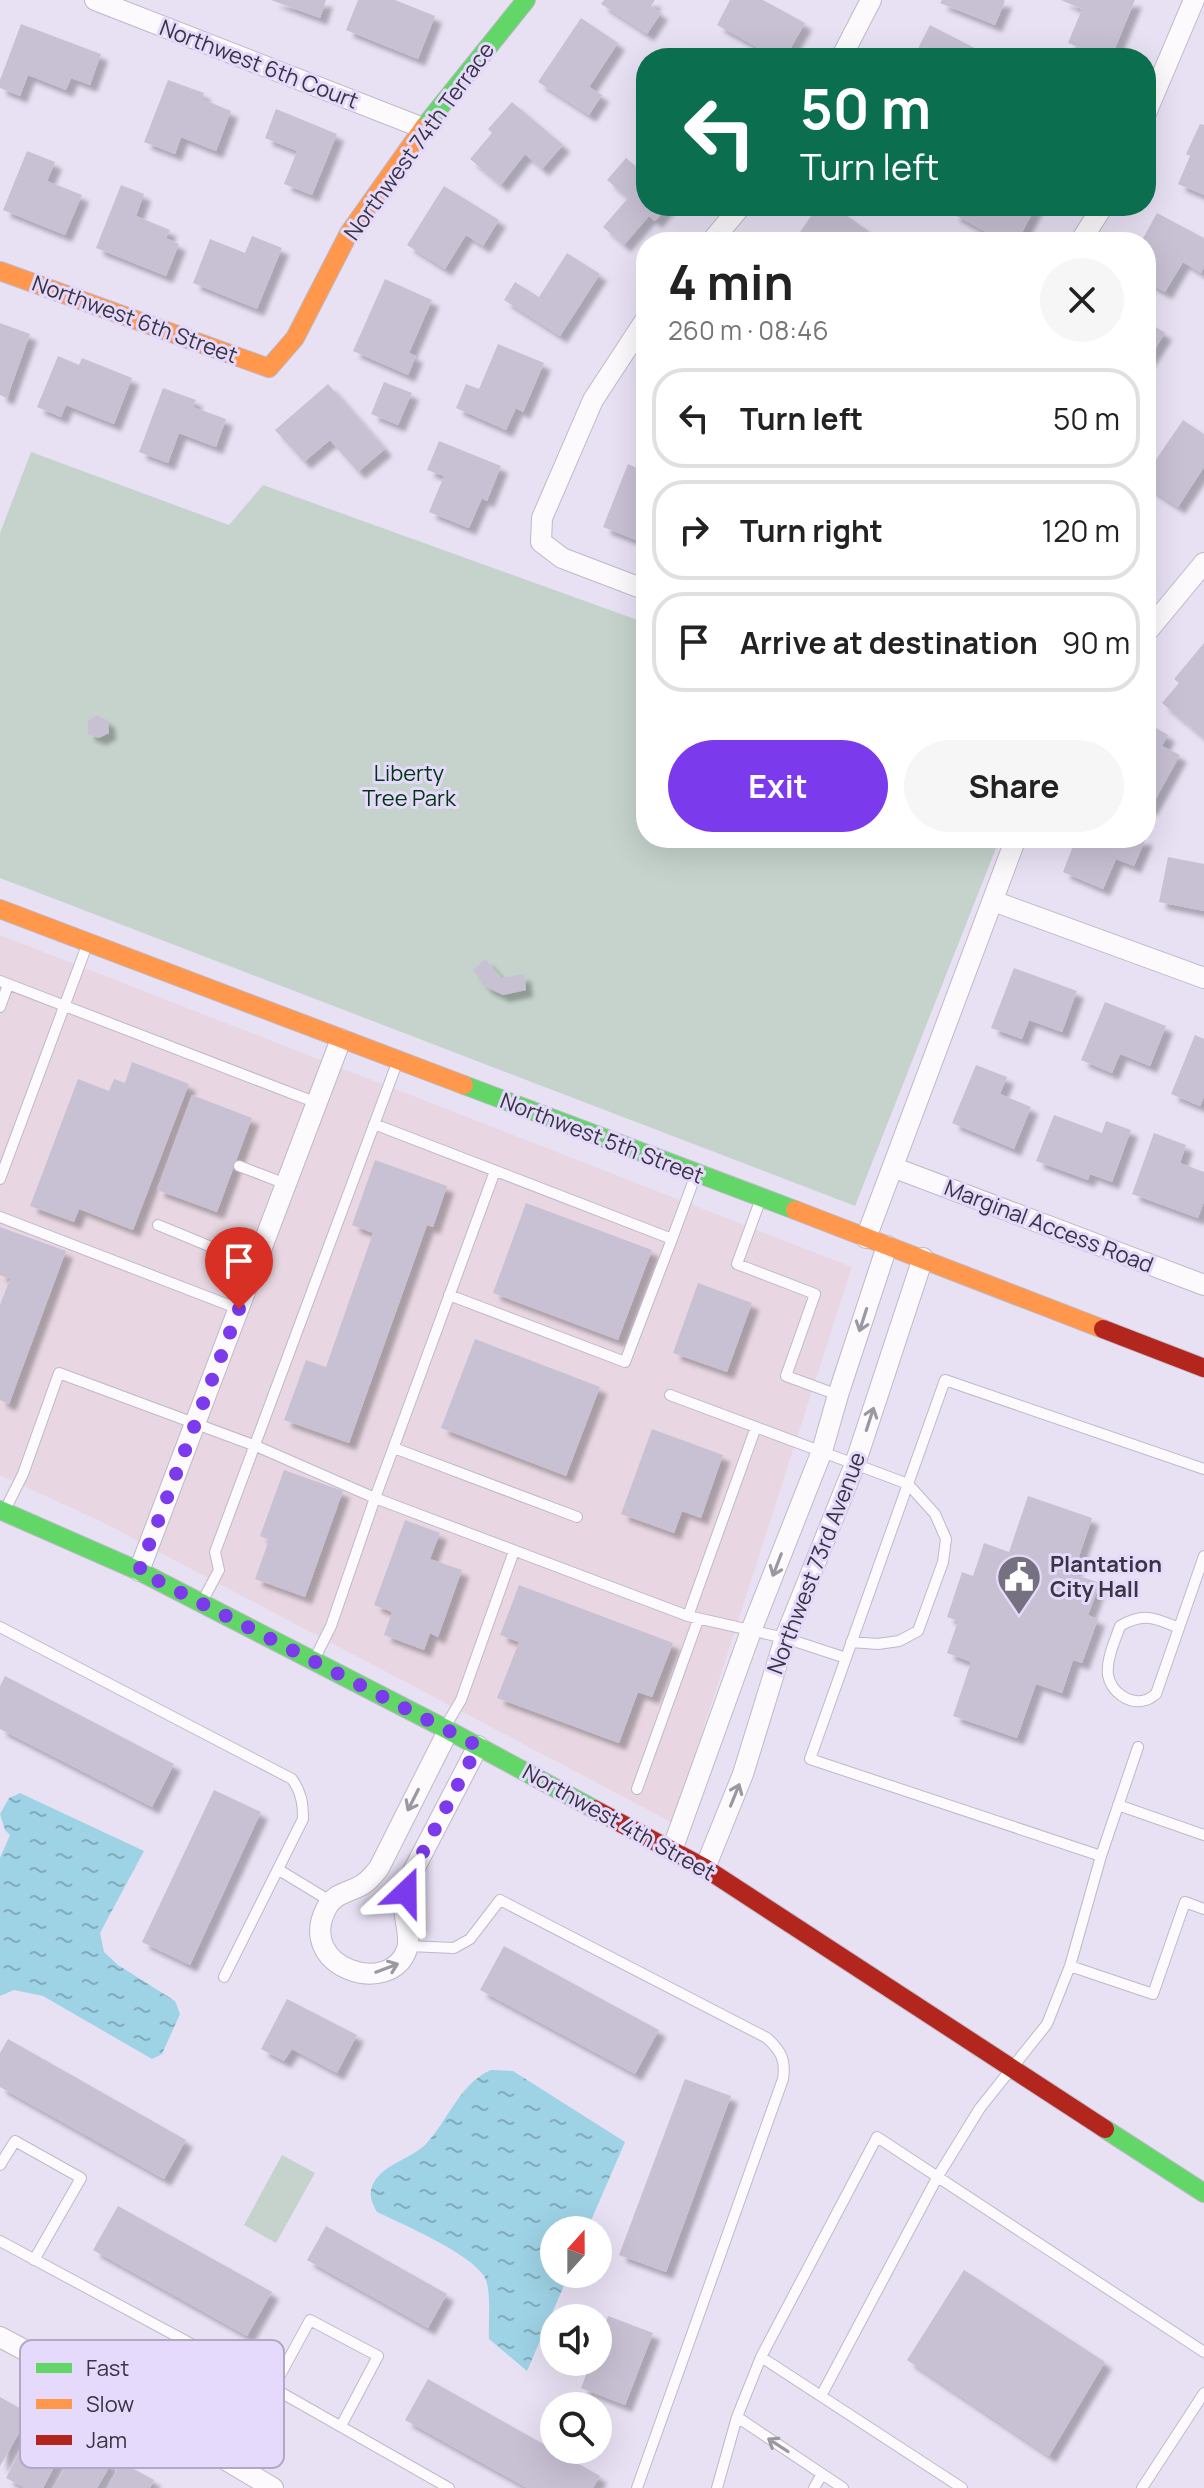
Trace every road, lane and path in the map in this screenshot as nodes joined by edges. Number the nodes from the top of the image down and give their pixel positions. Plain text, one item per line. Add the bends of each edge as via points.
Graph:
1 (95, 0) edge
2 (526, 0) edge
3 (871, 0) edge
4 (1194, 0) edge
5 (846, 48) edge
6 (1156, 89) edge
7 (423, 128) junction
8 (733, 216) edge
9 (719, 232) edge
10 (0, 271) edge
11 (636, 334) edge
12 (269, 368) joint
13 (1204, 563) edge
14 (636, 586) edge
15 (1156, 621) edge
16 (1012, 848) edge
17 (993, 901) junction
18 (0, 909) edge
19 (88, 943) junction
20 (1204, 978) edge
21 (4, 983) edge
22 (64, 1006) junction
23 (0, 1007) edge
24 (341, 1039) junction
25 (397, 1060) junction
26 (317, 1103) junction
27 (374, 1124) junction
28 (239, 1166) dead end
29 (895, 1168) junction
30 (495, 1171) junction
31 (696, 1174) junction
32 (0, 1179) edge
33 (286, 1184) junction
34 (761, 1199) junction
35 (0, 1217) edge
36 (158, 1225) dead end
37 (866, 1238) junction
38 (672, 1239) junction
39 (887, 1246) junction
40 (923, 1258) junction
41 (255, 1265) junction
42 (1204, 1285) edge
43 (449, 1295) junction
44 (239, 1309) junction
45 (1204, 1368) edge
46 (670, 1395) dead end
47 (838, 1395) junction
48 (195, 1423) junction
49 (756, 1427) junction
50 (256, 1446) junction
51 (394, 1448) junction
52 (822, 1451) junction
53 (855, 1464) junction
54 (1204, 1469) edge
55 (908, 1484) junction
56 (375, 1498) junction
57 (2, 1511) edge
58 (577, 1517) dead end
59 (514, 1551) junction
60 (1204, 1556) edge
61 (139, 1571) junction
62 (201, 1603) junction
63 (693, 1618) junction
64 (0, 1627) edge
65 (1179, 1628) junction
66 (751, 1631) junction
67 (785, 1638) junction
68 (851, 1642) junction
69 (846, 1658) junction
70 (313, 1661) junction
71 (446, 1730) junction
72 (478, 1746) junction
73 (1138, 1747) dead end
74 (637, 1789) dead end
75 (1118, 1805) junction
76 (1204, 1835) edge
77 (672, 1850) junction
78 (1101, 1856) junction
79 (705, 1868) junction
80 (279, 1870) junction
81 (330, 1901) junction
82 (1204, 1909) edge
83 (408, 1946) junction
84 (1070, 1966) junction
85 (224, 1977) dead end
86 (1013, 2069) junction
87 (0, 2165) edge
88 (938, 2176) junction
89 (1204, 2193) edge
90 (0, 2241) edge
91 (34, 2260) junction
92 (0, 2337) edge
93 (183, 2340) edge
94 (20, 2348) edge
95 (1204, 2352) edge
96 (761, 2357) junction
97 (284, 2368) edge
98 (1204, 2393) edge
99 (284, 2394) edge
100 (821, 2396) junction
101 (737, 2417) junction
102 (341, 2426) junction
103 (239, 2468) edge
104 (822, 2474) junction
105 (273, 2488) edge
106 (449, 2488) edge
107 (637, 2488) edge
108 (717, 2488) edge
109 (814, 2488) edge
110 (843, 2488) edge
111 (962, 2488) edge
112 (1142, 2488) edge

1 - 7 street, Northwest 6th Court
2 - 7 street, Northwest 74th Terrace
3 - 5 street
4 - 6 street
7 - 12 street, Northwest 74th Terrace via 349,233 295,338
8 - 9 street
10 - 12 street, Northwest 6th Street
11 - 14 street via 593,400 542,518 541,542 562,558
13 - 15 street
16 - 17 street
17 - 20 street
17 - 29 street
18 - 19 street, Northwest 5th Street
19 - 22 lane
19 - 24 street, Northwest 5th Street
21 - 22 lane
21 - 23 lane
22 - 26 lane
22 - 32 lane
24 - 25 street, Northwest 5th Street
24 - 26 street
25 - 27 lane
25 - 31 street, Northwest 5th Street
26 - 33 street
27 - 30 lane
27 - 50 lane
28 - 33 lane
29 - 37 street
29 - 42 street, Marginal Access Road
30 - 38 lane
30 - 43 lane
31 - 34 street, Northwest 5th Street
31 - 38 lane
33 - 41 street
34 - 37 street, Northwest 5th Street
34 - 47 lane via 737,1264 815,1294 786,1376
35 - 44 lane
36 - 41 lane
37 - 39 street, Northwest 5th Street
38 - 43 lane via 625,1362
39 - 40 street, Northwest 5th Street
39 -> 47 street, Northwest 73rd Avenue
40 - 45 street, Northwest 5th Street
53 -> 40 street, Northwest 73rd Avenue
41 - 44 street
43 - 51 lane
44 - 48 street
46 - 49 lane
47 - 52 street, Northwest 73rd Avenue
48 - 50 lane
48 - 57 lane via 59,1373 23,1474
48 - 61 street
49 - 52 lane
49 - 63 lane
50 - 56 lane
50 - 62 lane via 215,1552 219,1570
51 - 56 lane
51 - 58 lane
52 - 53 lane
52 -> 66 street, Northwest 73rd Avenue
53 - 55 lane
53 - 67 street, Northwest 73rd Avenue
54 - 55 lane via 945,1380
55 - 68 lane
55 - 68 lane via 935,1514 946,1539 943,1562 918,1631 899,1641
56 - 59 lane
56 - 70 lane via 331,1626
57 - 61 street, Northwest 4th Street
59 - 63 lane
59 - 71 lane
60 - 65 lane
61 - 62 street, Northwest 4th Street
62 - 70 street, Northwest 4th Street
63 - 66 lane
63 - 74 lane
64 - 80 lane via 292,1779 300,1791 303,1819
65 - 65 lane via 1156,1694 1145,1701 1115,1692 1108,1676 1109,1658 1120,1626 1134,1618 1153,1617
66 - 67 lane
66 - 77 street, Northwest 73rd Avenue
67 - 69 lane
79 -> 67 street, Northwest 73rd Avenue via 743,1774
68 - 69 lane
69 - 78 lane via 810,1759
70 - 71 street, Northwest 4th Street
71 - 72 street, Northwest 4th Street
71 -> 81 street via 379,1868 369,1881
72 - 77 street, Northwest 4th Street
72 - 83 street via 408,1881
73 - 75 lane
75 - 76 lane
75 - 78 lane
77 - 79 street, Northwest 4th Street
78 - 84 lane
79 - 86 street, Northwest 4th Street
80 - 81 lane
80 - 85 lane
81 -> 83 street via 320,1928 323,1946 343,1968 368,1974 385,1970 401,1962
82 - 84 lane via 1185,1902 1153,1994
83 - 107 lane via 454,1948 470,1939 500,1900 767,2038 785,2063
84 - 86 lane via 1047,2024
86 - 88 lane via 980,2108
86 - 89 street, Northwest 4th Street
87 - 91 lane via 15,2141 81,2178
88 - 95 lane
88 - 96 lane via 877,2137
88 - 100 lane
90 - 91 lane
91 - 93 lane
92 - 94 street
96 - 100 lane
96 - 101 lane
97 - 102 lane via 310,2320 378,2356
98 - 112 lane
99 - 102 lane
100 - 111 lane
104 -> 101 lane
101 - 108 lane
102 - 106 lane
103 - 105 street
104 - 109 lane
104 - 110 lane

